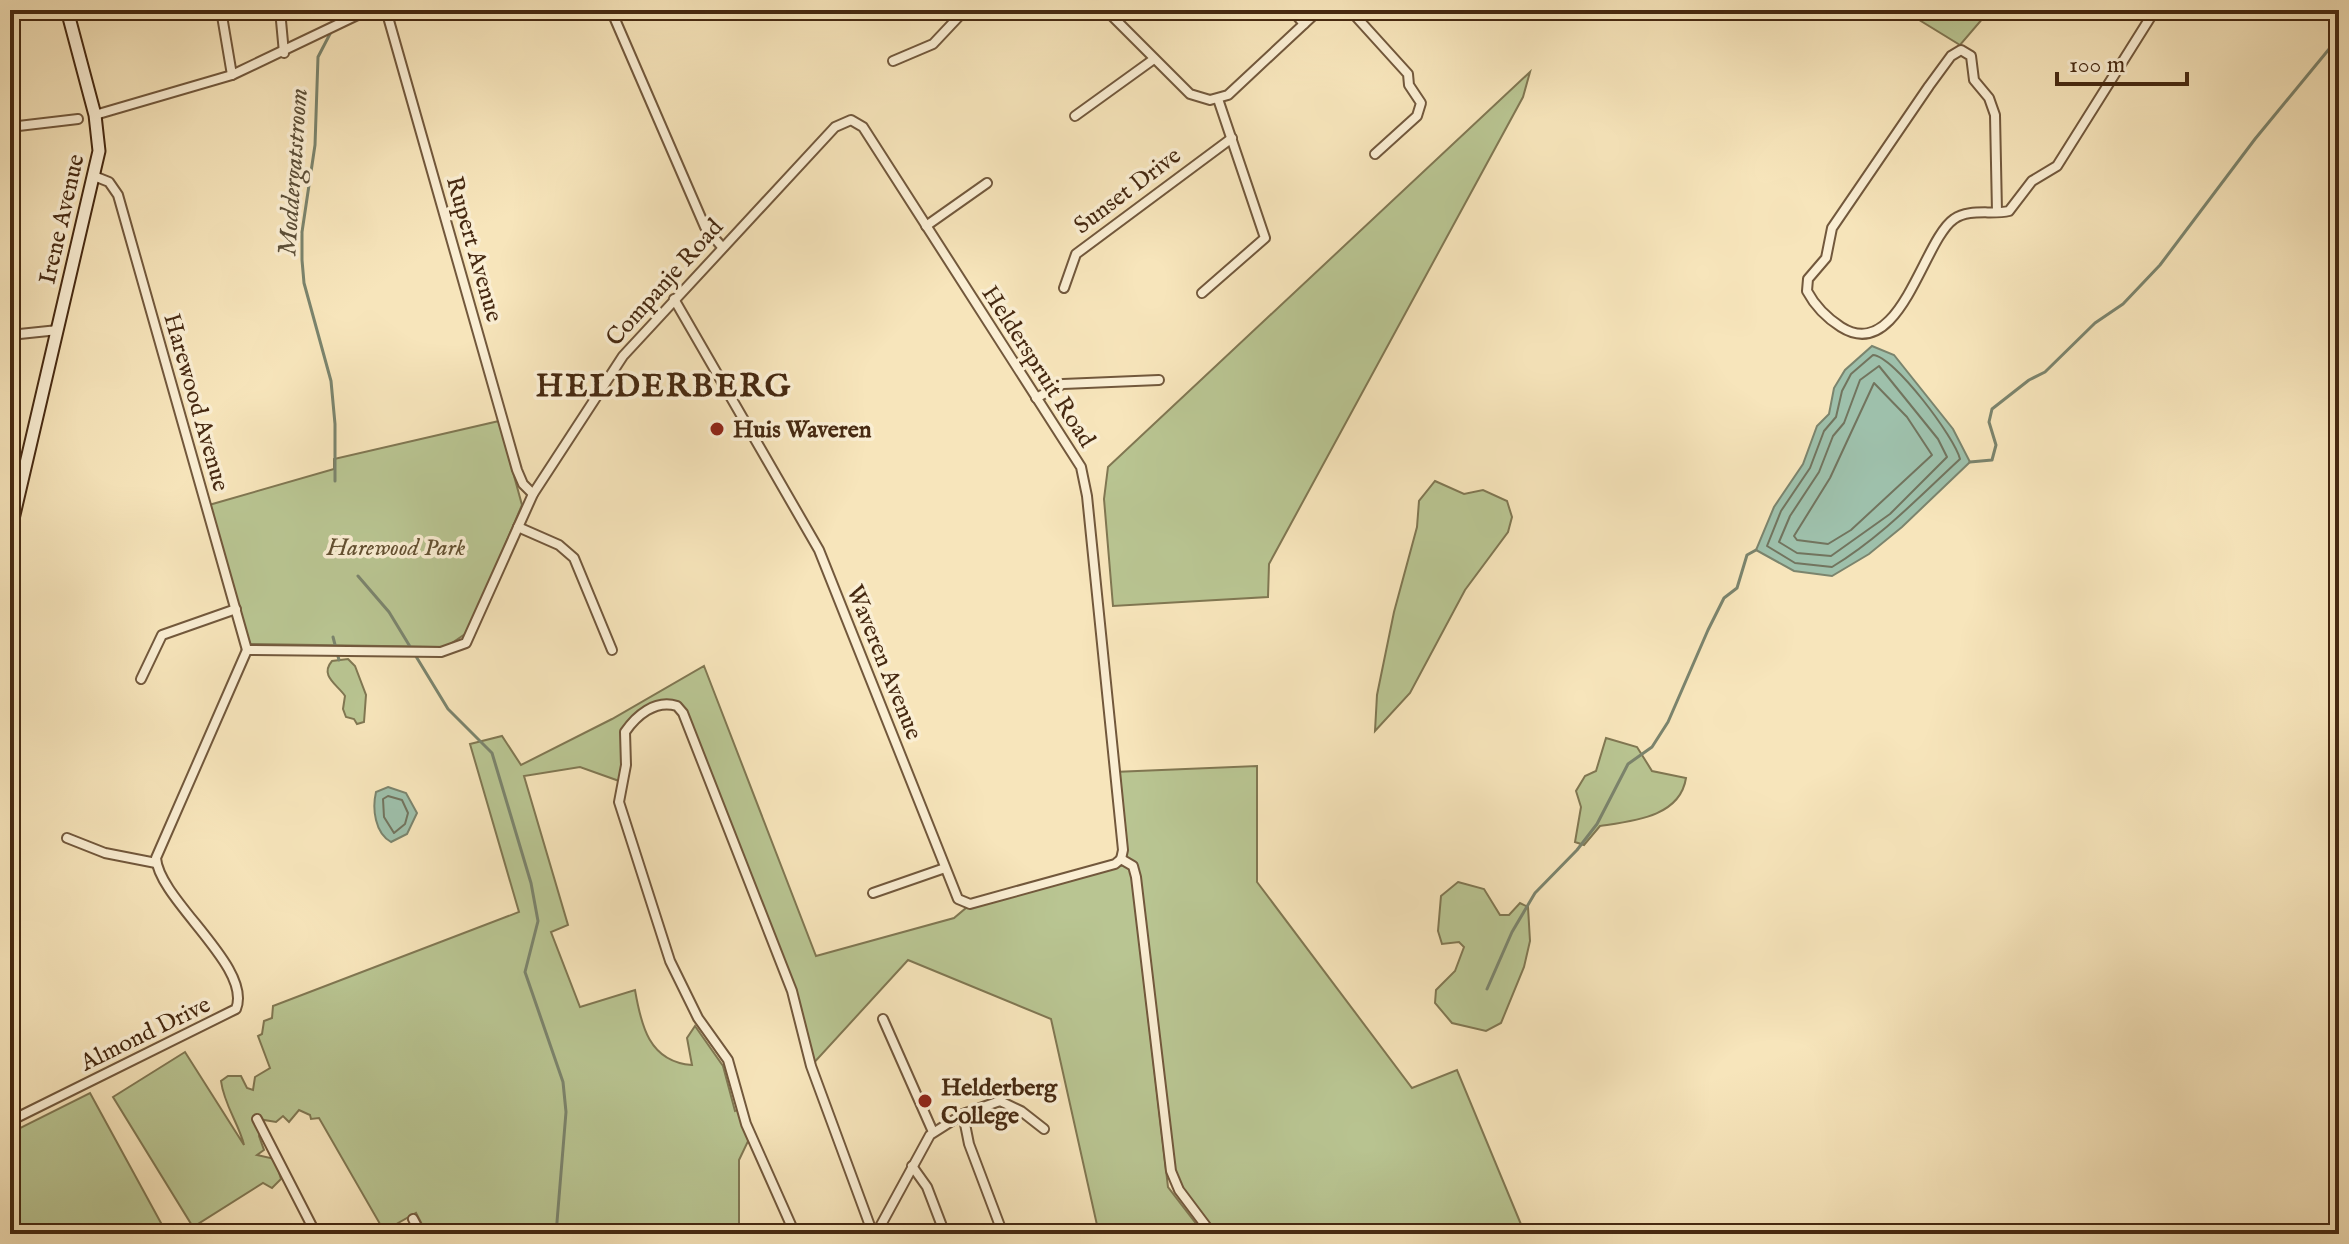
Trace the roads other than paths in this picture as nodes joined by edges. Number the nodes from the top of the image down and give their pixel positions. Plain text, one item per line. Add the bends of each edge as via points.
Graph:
1 (67, 10) edge
2 (221, 10) edge
3 (280, 10) edge
4 (368, 10) edge
5 (386, 10) edge
6 (611, 10) edge
7 (965, 10) edge
8 (1106, 10) edge
9 (1292, 10) edge
10 (1319, 10) edge
11 (1350, 10) edge
12 (2155, 10) edge
13 (1304, 24) junction
14 (284, 53) junction
15 (1154, 59) junction
16 (893, 61) dead end
17 (232, 75) junction
18 (1218, 99) junction
19 (95, 115) junction
20 (1075, 116) dead end
21 (78, 119) dead end
22 (851, 120) joint
23 (10, 127) edge
24 (1232, 138) junction
25 (1375, 154) dead end
26 (94, 176) junction
27 (987, 183) dead end
28 (1997, 212) junction
29 (926, 226) junction
30 (722, 247) junction
31 (1064, 288) dead end
32 (1202, 293) dead end
33 (674, 299) junction
34 (58, 330) junction
35 (10, 335) edge
36 (1159, 380) dead end
37 (1036, 398) junction
38 (533, 494) junction
39 (518, 527) junction
40 (10, 532) edge
41 (236, 609) junction
42 (247, 650) junction
43 (612, 650) dead end
44 (141, 679) dead end
45 (67, 838) dead end
46 (1121, 859) junction
47 (156, 863) junction
48 (945, 868) junction
49 (873, 893) dead end
50 (883, 1019) dead end
51 (963, 1114) junction
52 (257, 1119) dead end
53 (10, 1121) edge
54 (1044, 1129) dead end
55 (933, 1132) junction
56 (912, 1166) junction
57 (413, 1219) dead end
58 (316, 1234) edge
59 (421, 1234) edge
60 (795, 1234) edge
61 (874, 1234) edge
62 (945, 1234) edge
63 (1003, 1234) edge
64 (1212, 1234) edge

1 - 19 street, Irene Avenue
2 - 17 street
3 - 14 street
4 - 14 street
5 - 38 street, Rupert Avenue via 517,470
6 - 30 street via 705,227
7 - 16 street via 933,44
8 - 15 street
9 - 13 street
10 - 13 street
11 - 25 street via 1408,74 1421,103 1421,112
12 - 28 street via 2057,166 2032,181 2009,211
13 - 18 street
14 - 17 street
15 - 18 street via 1197,98
15 - 20 street
17 - 19 street
18 - 24 street
19 - 26 street, Irene Avenue via 100,144
21 - 23 street
22 - 29 street, Helderspruit Road via 863,127
22 - 30 street, Companje Road via 835,127
24 - 31 street, Sunset Drive via 1081,249 1072,259
24 - 32 street via 1265,238
26 - 34 street, Irene Avenue
26 - 41 street, Harewood Avenue via 109,182 118,195
27 - 29 street
28 - 28 street via 1951,222 1897,313 1863,334 1829,319 1807,291 1811,275 1826,258 1832,228 1929,86 1961,50 1971,56 1976,85 1994,108
29 - 37 street, Helderspruit Road
30 - 33 street, Companje Road
33 - 38 street, Companje Road via 623,356
33 - 48 street, Waveren Avenue via 819,550
34 - 35 street
34 - 40 street, Irene Avenue
36 - 37 street via 1063,384
37 - 46 street, Helderspruit Road via 1084,478
38 - 39 street, Companje Road
39 - 42 street, Companje Road via 471,635 460,648
39 - 43 street via 559,545 574,558
41 - 42 street, Harewood Avenue
41 - 44 street via 159,636
42 - 47 street via 159,845
45 - 47 street via 105,853
46 - 48 street, Waveren Avenue via 970,904 958,899
46 - 64 street via 1133,866 1136,877 1171,1171
47 - 53 street, Almond Drive via 226,965 238,994 236,1009
48 - 49 street
50 - 55 street
51 - 54 street via 1005,1102
51 - 55 street
51 - 63 street
52 - 58 street
55 - 56 street
56 - 61 street
56 - 62 street via 927,1187
57 - 59 street
60 - 61 street via 746,1124 728,1060 698,1018 670,961 619,802 625,732 639,715 662,704 673,704 683,713 749,874 792,991 811,1066

